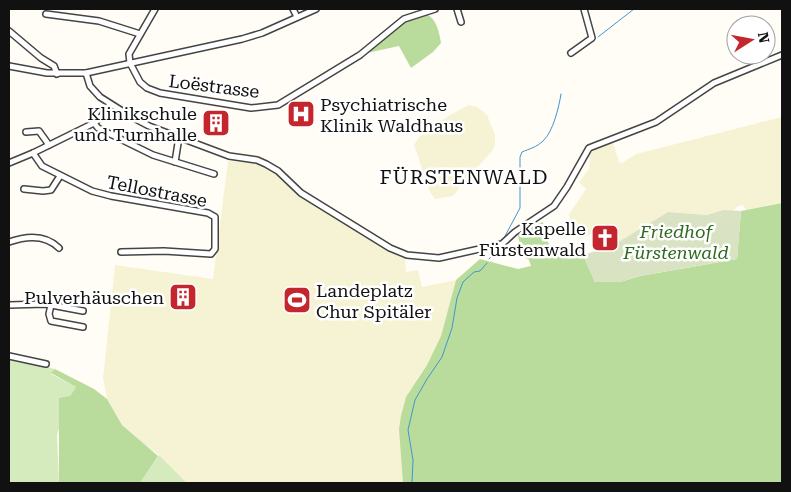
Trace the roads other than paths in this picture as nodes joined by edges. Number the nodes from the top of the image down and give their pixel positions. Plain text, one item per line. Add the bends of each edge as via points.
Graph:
1 (155, 9) edge
2 (293, 9) edge
3 (316, 9) edge
4 (435, 9) edge
5 (456, 9) edge
6 (584, 9) edge
7 (46, 14) dead end
8 (297, 17) junction
9 (461, 22) dead end
10 (9, 31) edge
11 (140, 34) junction
12 (571, 53) dead end
13 (782, 55) edge
14 (130, 63) junction
15 (9, 66) edge
16 (86, 73) junction
17 (57, 74) junction
18 (110, 104) junction
19 (94, 123) junction
20 (26, 132) dead end
21 (178, 137) junction
22 (49, 145) junction
23 (33, 153) junction
24 (175, 162) junction
25 (9, 163) edge
26 (214, 174) dead end
27 (60, 176) junction
28 (24, 189) dead end
29 (9, 242) edge
30 (59, 248) dead end
31 (121, 252) dead end
32 (9, 305) edge
33 (51, 305) junction
34 (83, 311) dead end
35 (83, 327) dead end
36 (9, 356) edge
37 (46, 364) dead end

1 - 11 street
2 - 8 street
3 - 8 street
4 - 14 street, Loëstrasse via 404,20 360,55 320,80 278,105 263,108 153,92 140,82
5 - 9 street
6 - 12 street via 592,38
7 - 11 street via 104,22
8 - 14 street via 242,39
10 - 17 street via 54,66
11 - 14 street via 130,52
13 - 21 street via 714,83 656,122 589,148 554,206 502,244 439,258 407,255 390,248 301,193 266,164 229,156
14 - 16 street
15 - 17 street
16 - 17 street
16 - 18 street via 93,90
18 - 19 street
18 - 21 street via 149,126
19 - 22 street
19 - 24 street via 135,147
20 - 22 street via 38,130
21 - 24 street
22 - 23 street
23 - 25 street
23 - 27 street, Tellostrasse via 42,166
24 - 26 street
27 - 28 street via 50,190
27 - 31 street, Tellostrasse via 100,194 208,213 215,217 211,254
29 - 30 street via 48,239
32 - 33 street
33 - 34 street
33 - 35 street via 51,321
36 - 37 street

